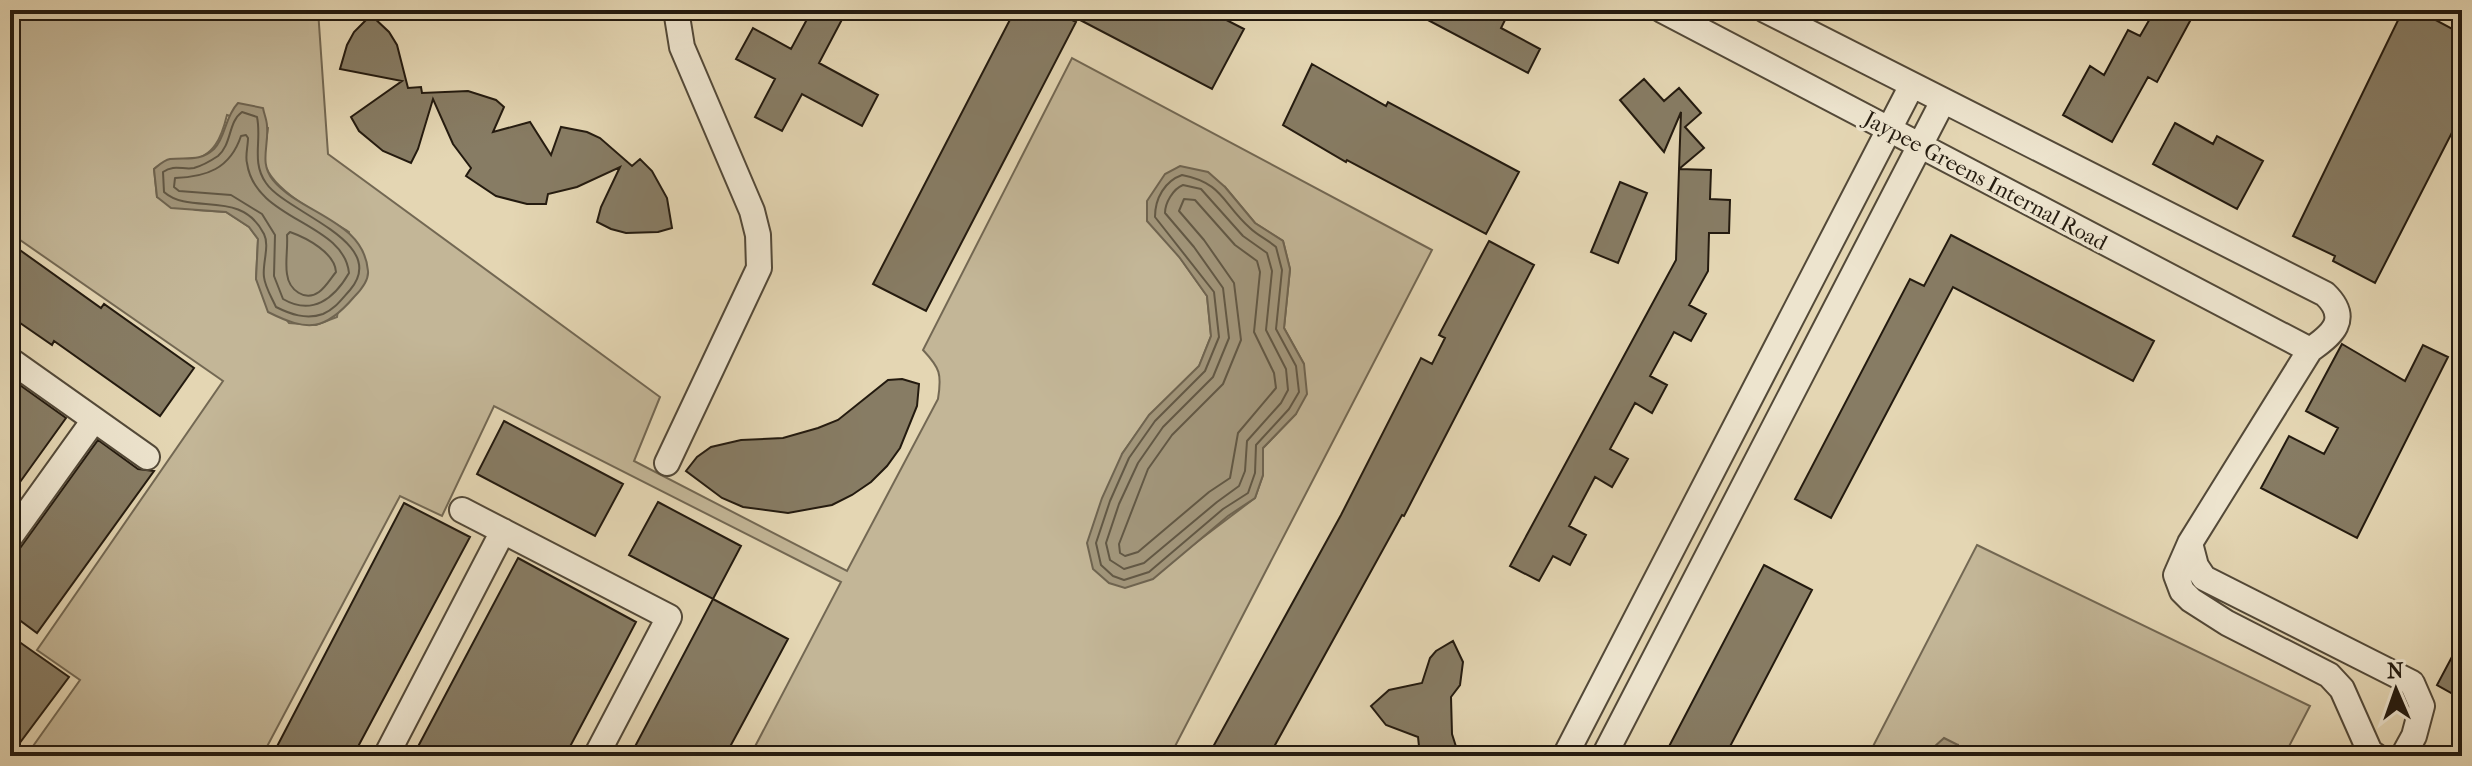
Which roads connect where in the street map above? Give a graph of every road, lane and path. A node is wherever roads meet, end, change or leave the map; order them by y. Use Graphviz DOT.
graph roads {
  1 [pos="676,10"];
  2 [pos="1662,10"];
  3 [pos="1765,10"];
  4 [pos="1912,85"];
  5 [pos="1943,101"];
  6 [pos="1889,129"];
  7 [pos="1920,146"];
  8 [pos="2310,350"];
  9 [pos="10,360"];
  10 [pos="94,420"];
  11 [pos="147,457"];
  12 [pos="667,463"];
  13 [pos="462,510"];
  14 [pos="503,531"];
  15 [pos="10,537"];
  16 [pos="2190,543"];
  17 [pos="386,756"];
  18 [pos="596,756"];
  19 [pos="1565,756"];
  20 [pos="1604,756"];
  21 [pos="2376,756"];
  22 [pos="2403,756"];
  1 -- 12 [label="street"];
  2 -- 6 [label="street, Jaypee Greens Internal Road"];
  3 -- 4 [label="street"];
  4 -- 5 [label="street"];
  4 -- 6 [label="street"];
  5 -- 7 [label="street"];
  5 -- 8 [label="street"];
  6 -- 7 [label="street, Jaypee Greens Internal Road"];
  6 -- 19 [label="street"];
  7 -- 8 [label="street, Jaypee Greens Internal Road"];
  7 -- 20 [label="street"];
  8 -- 16 [label="street"];
  9 -- 10 [label="street"];
  10 -- 11 [label="street"];
  10 -- 15 [label="street"];
  13 -- 14 [label="street"];
  14 -- 17 [label="street"];
  14 -- 18 [label="street"];
  16 -- 21 [label="street"];
  16 -- 22 [label="street"];
}
